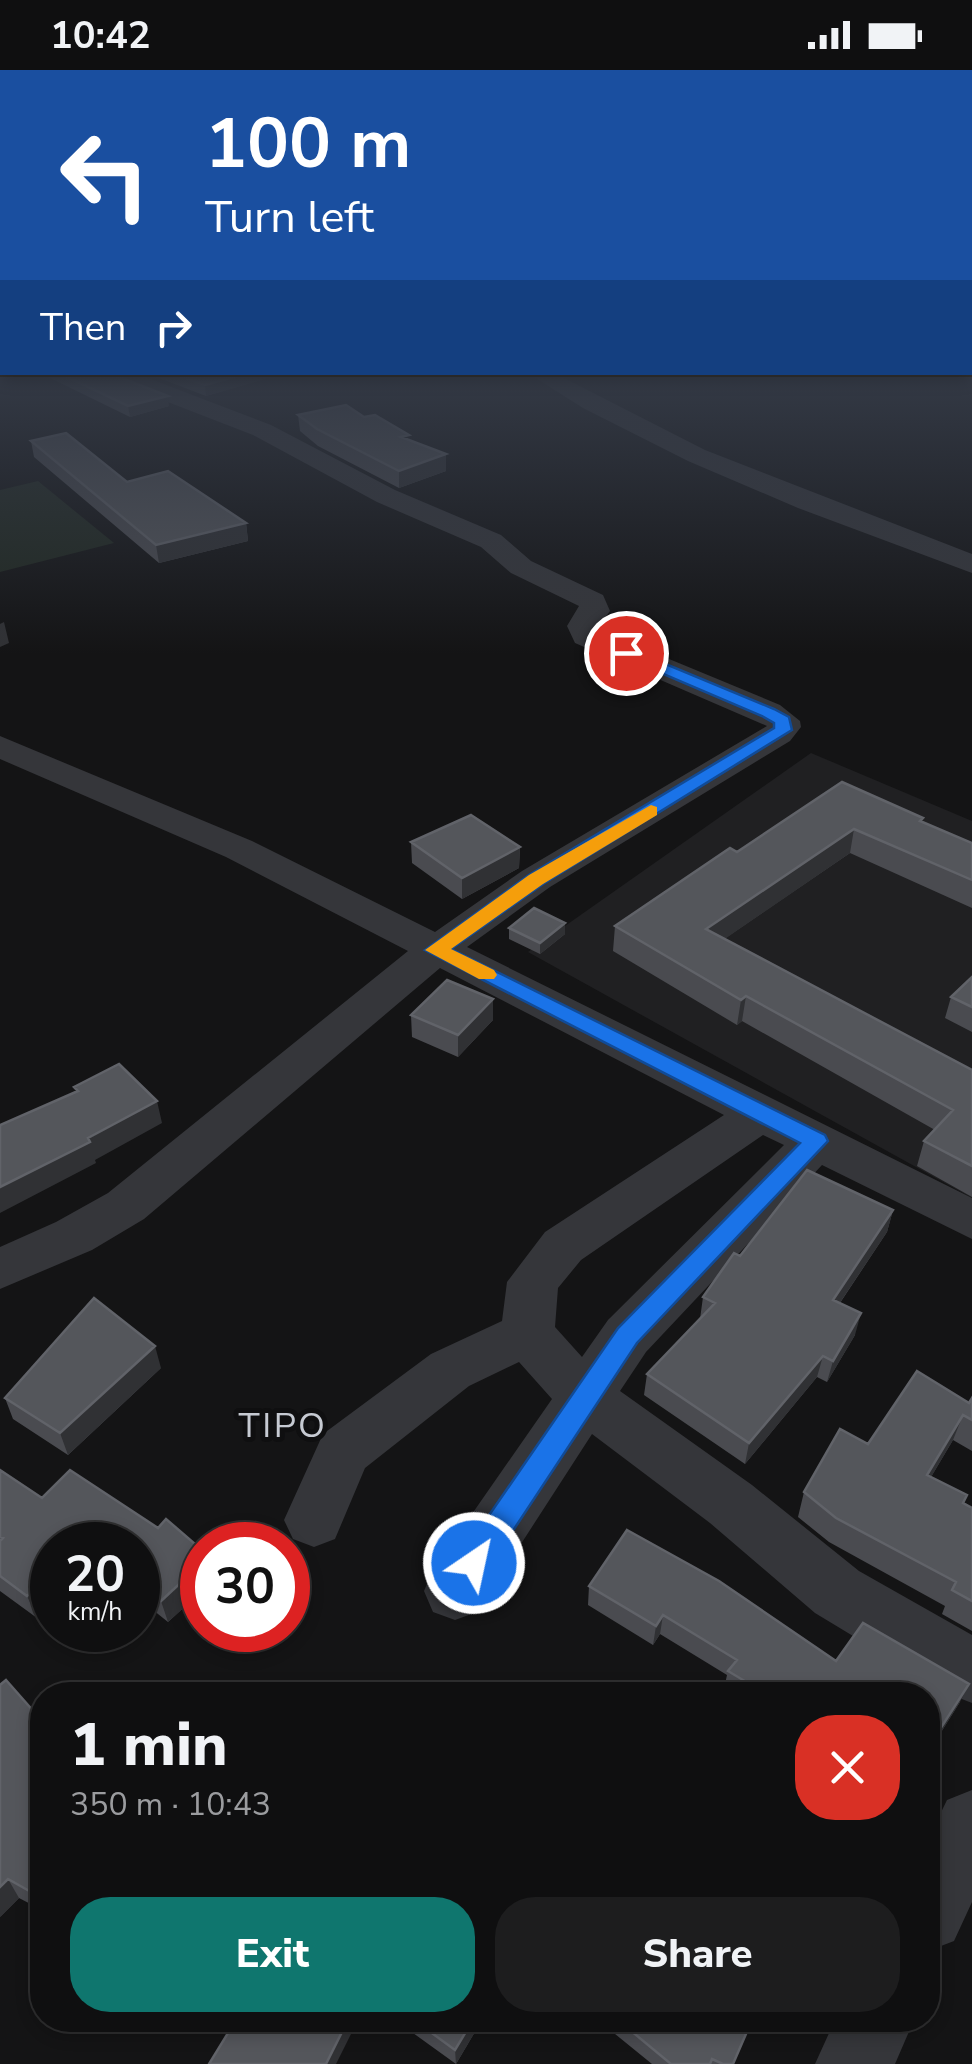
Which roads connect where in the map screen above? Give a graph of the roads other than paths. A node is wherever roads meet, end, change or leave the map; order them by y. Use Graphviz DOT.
graph roads {
  1 [pos="333,468"];
  2 [pos="734,468"];
  3 [pos="972,564"];
  4 [pos="0,746"];
  5 [pos="436,950"];
  6 [pos="762,1113"];
  7 [pos="816,1141"];
  8 [pos="972,1220"];
  9 [pos="0,1270"];
  10 [pos="527,1334"];
  11 [pos="586,1397"];
  12 [pos="314,1520"];
  13 [pos="455,1590"];
  14 [pos="972,1671"];
  15 [pos="972,1826"];
  16 [pos="940,1891"];
  17 [pos="870,2032"];
  18 [pos="854,2064"];
  1 -- 5 [label="street"];
  2 -- 3 [label="street"];
  4 -- 5 [label="street"];
  5 -- 6 [label="street"];
  5 -- 9 [label="street"];
  6 -- 7 [label="street"];
  6 -- 10 [label="street"];
  7 -- 8 [label="street"];
  7 -- 11 [label="street"];
  10 -- 11 [label="street"];
  10 -- 12 [label="street"];
  11 -- 13 [label="street"];
  11 -- 14 [label="street"];
  15 -- 16 [label="street"];
  17 -- 18 [label="street"];
}
